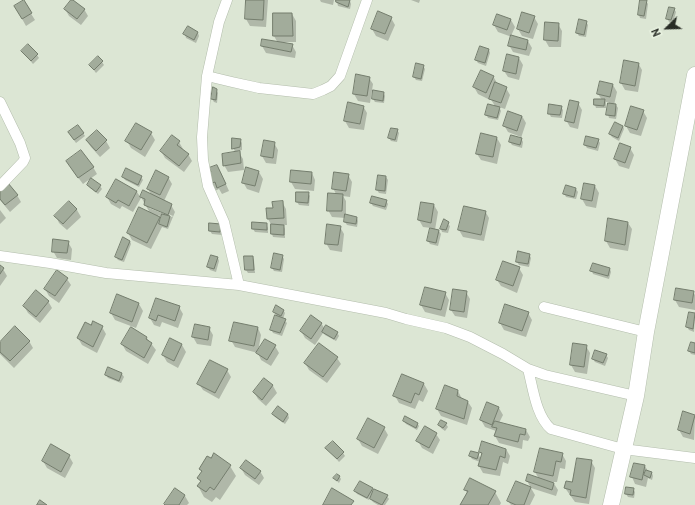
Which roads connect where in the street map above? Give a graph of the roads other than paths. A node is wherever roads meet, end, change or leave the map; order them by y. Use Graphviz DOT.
graph roads {
  1 [pos="227,0"];
  2 [pos="367,0"];
  3 [pos="695,75"];
  4 [pos="207,76"];
  5 [pos="0,102"];
  6 [pos="0,186"];
  7 [pos="0,256"];
  8 [pos="239,286"];
  9 [pos="544,307"];
  10 [pos="646,332"];
  11 [pos="528,369"];
  12 [pos="636,396"];
  13 [pos="623,449"];
  14 [pos="695,458"];
  15 [pos="611,505"];
  1 -- 4 [label="street"];
  2 -- 4 [label="street"];
  3 -- 10 [label="main road"];
  4 -- 8 [label="street"];
  5 -- 6 [label="street"];
  7 -- 8 [label="street"];
  8 -- 11 [label="street"];
  9 -- 10 [label="street"];
  10 -- 12 [label="main road"];
  11 -- 12 [label="street"];
  11 -- 13 [label="street"];
  12 -- 13 [label="main road"];
  13 -- 14 [label="street"];
  13 -- 15 [label="main road"];
}
